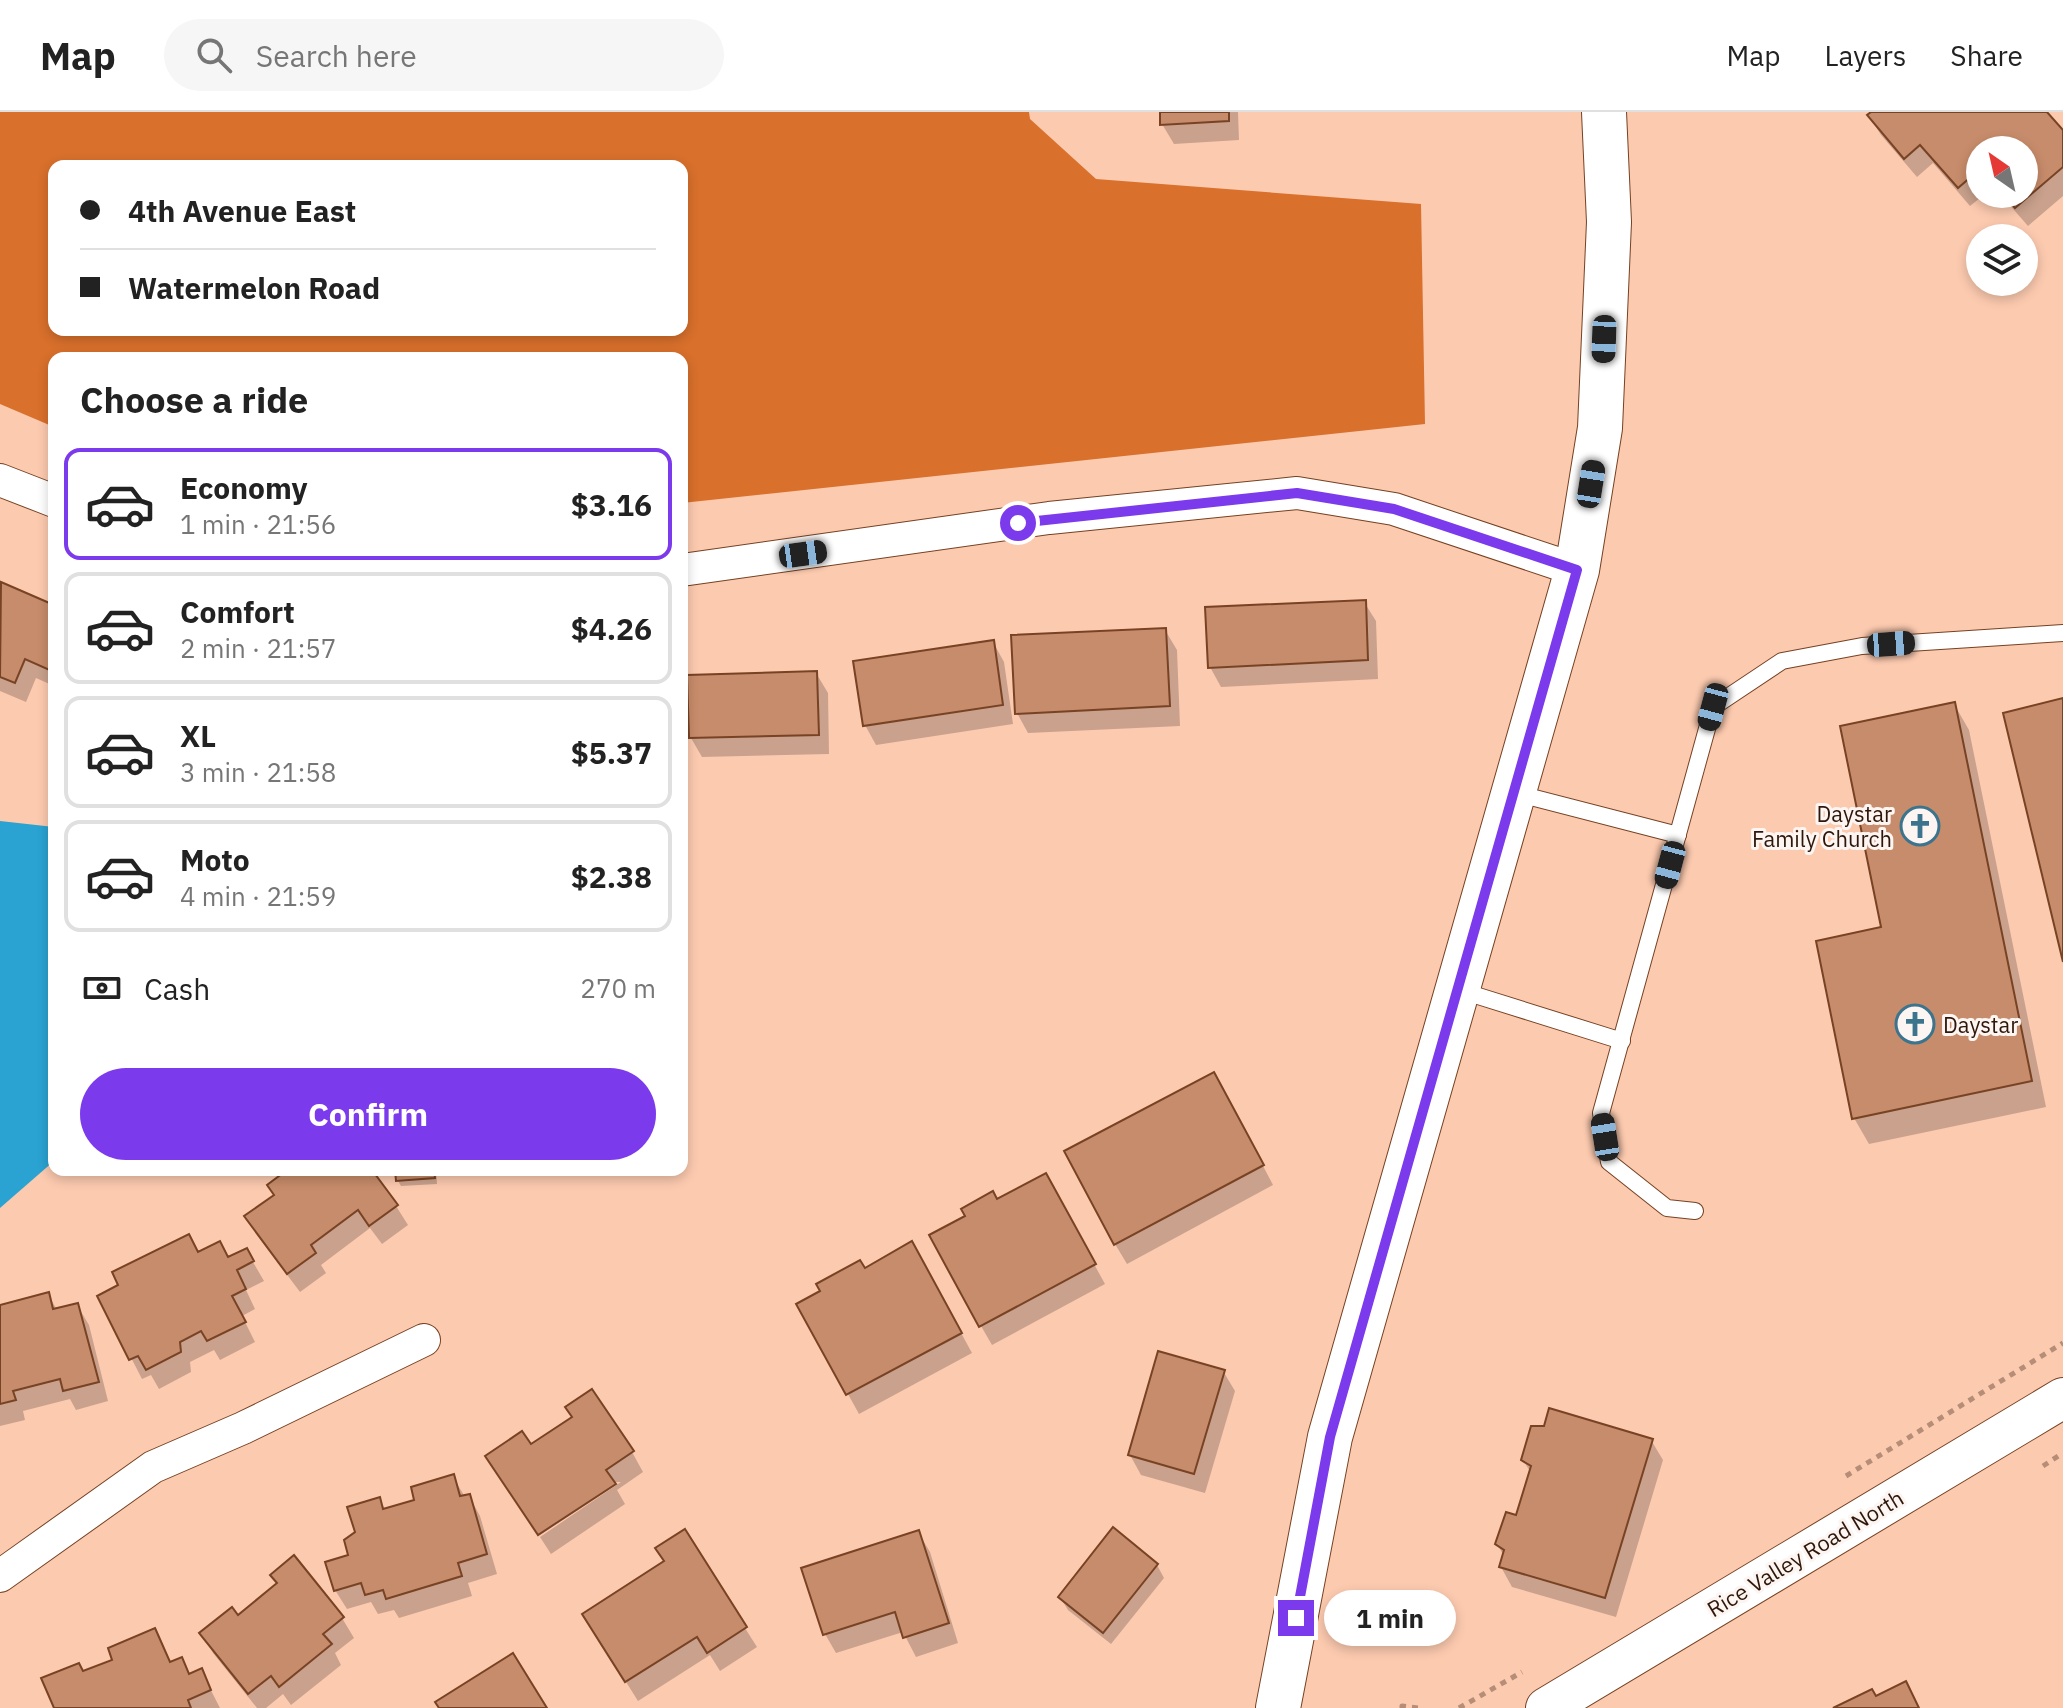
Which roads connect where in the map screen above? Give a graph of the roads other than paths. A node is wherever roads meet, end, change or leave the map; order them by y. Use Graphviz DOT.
graph roads {
  1 [pos="1604,112"];
  2 [pos="0,480"];
  3 [pos="48,499"];
  4 [pos="688,569"];
  5 [pos="1577,570"];
  6 [pos="2063,633"];
  7 [pos="1514,792"];
  8 [pos="1678,835"];
  9 [pos="1458,989"];
  10 [pos="1622,1041"];
  11 [pos="1695,1211"];
  12 [pos="424,1340"];
  13 [pos="2063,1398"];
  14 [pos="0,1576"];
  15 [pos="1567,1703"];
  16 [pos="1278,1708"];
  1 -- 5 [label="main road"];
  2 -- 3 [label="street"];
  4 -- 5 [label="street"];
  5 -- 7 [label="main road"];
  6 -- 8 [label="lane"];
  7 -- 8 [label="lane"];
  7 -- 9 [label="main road"];
  8 -- 10 [label="lane"];
  9 -- 10 [label="lane"];
  9 -- 16 [label="main road"];
  10 -- 11 [label="lane"];
  12 -- 14 [label="street"];
  13 -- 15 [label="street, Rice Valley Road North"];
}
